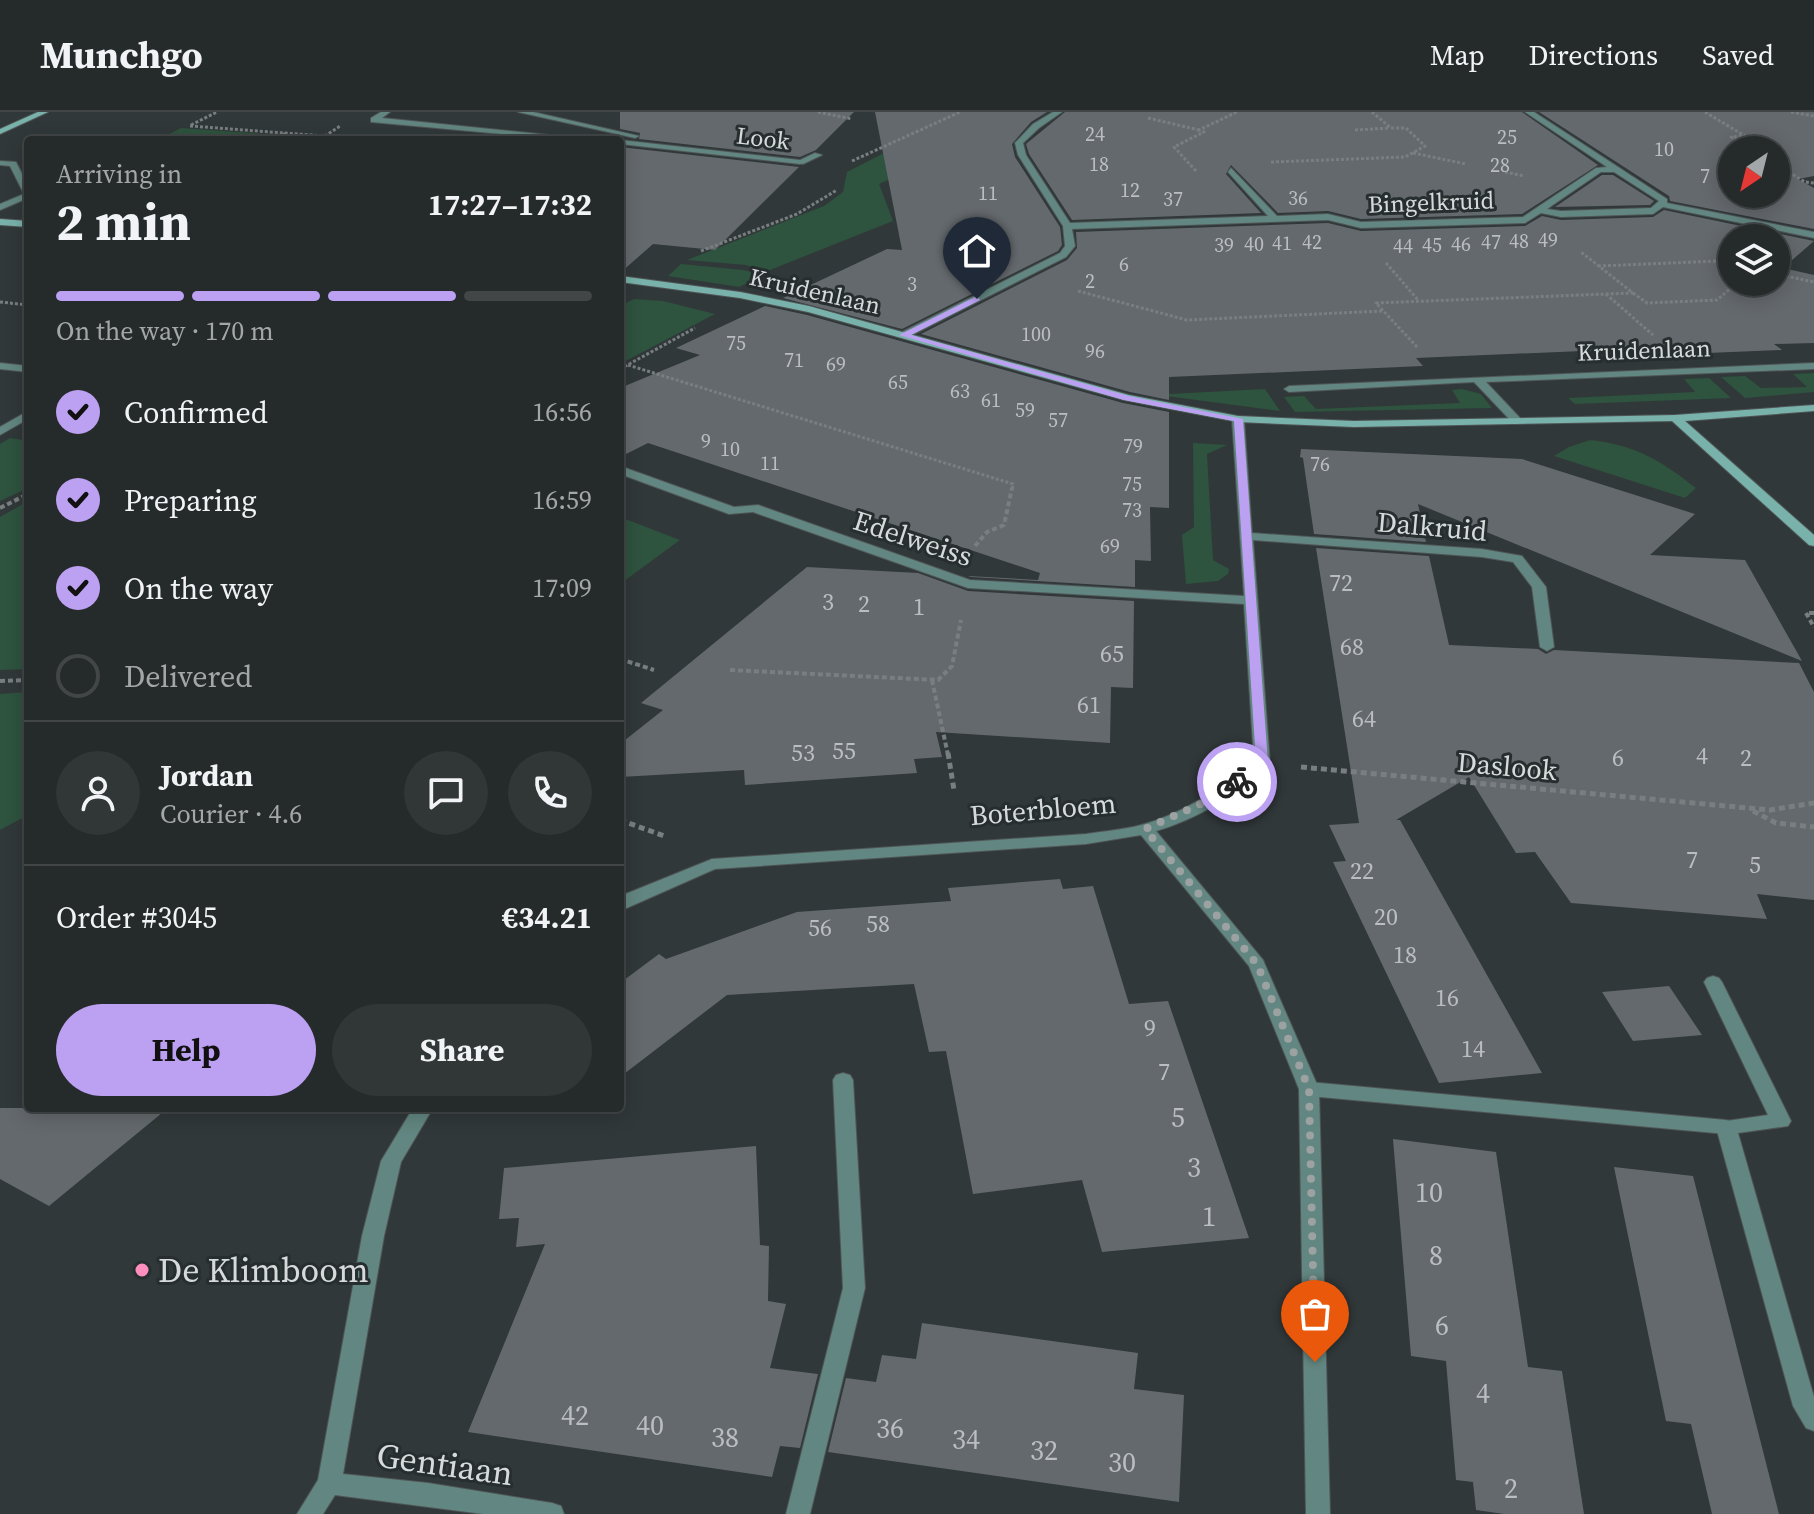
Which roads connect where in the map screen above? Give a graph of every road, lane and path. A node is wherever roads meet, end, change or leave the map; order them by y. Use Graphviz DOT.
graph roads {
  1 [pos="44,112"];
  2 [pos="217,112"];
  3 [pos="522,112"];
  4 [pos="818,112"];
  5 [pos="1058,112"];
  6 [pos="1372,112"];
  7 [pos="1529,112"];
  8 [pos="1705,112"];
  9 [pos="1791,112"];
  10 [pos="382,114"];
  11 [pos="1814,116"];
  12 [pos="1148,118"];
  13 [pos="852,119"];
  14 [pos="1391,128"];
  15 [pos="1199,130"];
  16 [pos="1355,130"];
  17 [pos="0,132"];
  18 [pos="287,133"];
  19 [pos="282,136"];
  20 [pos="550,136"];
  21 [pos="1745,136"];
  22 [pos="624,142"];
  23 [pos="673,147"];
  24 [pos="1412,153"];
  25 [pos="818,155"];
  26 [pos="0,163"];
  27 [pos="1466,164"];
  28 [pos="1616,169"];
  29 [pos="1231,170"];
  30 [pos="1790,173"];
  31 [pos="1814,183"];
  32 [pos="24,186"];
  33 [pos="24,196"];
  34 [pos="1661,204"];
  35 [pos="0,207"];
  36 [pos="1536,212"];
  37 [pos="1274,218"];
  38 [pos="0,222"];
  39 [pos="24,224"];
  40 [pos="1067,226"];
  41 [pos="1814,235"];
  42 [pos="1718,261"];
  43 [pos="1598,266"];
  44 [pos="1790,277"];
  45 [pos="624,280"];
  46 [pos="1814,282"];
  47 [pos="1075,290"];
  48 [pos="1633,293"];
  49 [pos="740,295"];
  50 [pos="1722,296"];
  51 [pos="0,302"];
  52 [pos="24,305"];
  53 [pos="1384,311"];
  54 [pos="904,335"];
  55 [pos="628,365"];
  56 [pos="0,366"];
  57 [pos="1814,366"];
  58 [pos="624,367"];
  59 [pos="24,369"];
  60 [pos="1477,379"];
  61 [pos="1447,380"];
  62 [pos="1289,389"];
  63 [pos="1814,408"];
  64 [pos="24,417"];
  65 [pos="1675,418"];
  66 [pos="1238,419"];
  67 [pos="1517,421"];
  68 [pos="0,432"];
  69 [pos="624,471"];
  70 [pos="24,496"];
  71 [pos="0,508"];
  72 [pos="1246,536"];
  73 [pos="1814,542"];
  74 [pos="946,578"];
  75 [pos="968,584"];
  76 [pos="1251,600"];
  77 [pos="1814,613"];
  78 [pos="1814,627"];
  79 [pos="1547,647"];
  80 [pos="624,660"];
  81 [pos="654,670"];
  82 [pos="730,670"];
  83 [pos="24,680"];
  84 [pos="932,680"];
  85 [pos="0,681"];
  86 [pos="1262,763"];
  87 [pos="954,790"];
  88 [pos="1814,803"];
  89 [pos="1749,808"];
  90 [pos="624,821"];
  91 [pos="1814,827"];
  92 [pos="1145,829"];
  93 [pos="667,837"];
  94 [pos="624,899"];
  95 [pos="1713,982"];
  96 [pos="843,1080"];
  97 [pos="1309,1089"];
  98 [pos="421,1112"];
  99 [pos="1726,1127"];
  100 [pos="1814,1421"];
  101 [pos="329,1483"];
  102 [pos="309,1514"];
  103 [pos="552,1514"];
  104 [pos="798,1514"];
  105 [pos="1318,1514"];
  1 -- 17 [label="street"];
  2 -- 18 [label="path"];
  3 -- 23 [label="street, Look"];
  4 -- 13 [label="path"];
  5 -- 40 [label="street"];
  6 -- 14 [label="path"];
  7 -- 28 [label="street, Bingelkruid"];
  8 -- 21 [label="path"];
  9 -- 11 [label="path"];
  10 -- 18 [label="path"];
  10 -- 20 [label="street"];
  12 -- 15 [label="path"];
  14 -- 16 [label="path"];
  14 -- 24 [label="path"];
  18 -- 19 [label="path"];
  22 -- 23 [label="street, Look"];
  23 -- 25 [label="street, Look"];
  24 -- 27 [label="path"];
  24 -- 29 [label="path"];
  26 -- 32 [label="street"];
  28 -- 34 [label="street, Bingelkruid"];
  28 -- 36 [label="street, Bingelkruid"];
  29 -- 37 [label="street"];
  30 -- 31 [label="path"];
  33 -- 35 [label="street"];
  34 -- 36 [label="street, Bingelkruid"];
  34 -- 41 [label="street, Bingelkruid"];
  36 -- 37 [label="street, Bingelkruid"];
  36 -- 43 [label="path"];
  37 -- 40 [label="street, Bingelkruid"];
  38 -- 39 [label="street"];
  40 -- 54 [label="street"];
  42 -- 43 [label="path"];
  43 -- 48 [label="path"];
  44 -- 46 [label="path"];
  45 -- 49 [label="street, Kruidenlaan"];
  47 -- 53 [label="path"];
  48 -- 50 [label="path"];
  48 -- 53 [label="path"];
  49 -- 54 [label="street, Kruidenlaan"];
  49 -- 55 [label="path"];
  51 -- 52 [label="path"];
  53 -- 61 [label="path"];
  54 -- 66 [label="street, Kruidenlaan"];
  55 -- 58 [label="path"];
  55 -- 74 [label="path"];
  56 -- 59 [label="street"];
  57 -- 60 [label="street, Kruidenlaan"];
  60 -- 61 [label="street, Kruidenlaan"];
  60 -- 67 [label="street"];
  61 -- 62 [label="street, Kruidenlaan"];
  63 -- 65 [label="street, Kruidenlaan"];
  64 -- 68 [label="street"];
  65 -- 67 [label="street, Kruidenlaan"];
  65 -- 73 [label="street"];
  66 -- 67 [label="street, Kruidenlaan"];
  66 -- 72 [label="street"];
  69 -- 74 [label="street, Edelweiss"];
  70 -- 71 [label="path"];
  72 -- 76 [label="street"];
  72 -- 79 [label="street, Dalkruid"];
  74 -- 75 [label="street, Edelweiss"];
  75 -- 76 [label="street, Edelweiss"];
  75 -- 84 [label="path"];
  76 -- 86 [label="street"];
  77 -- 78 [label="path"];
  80 -- 81 [label="path"];
  82 -- 84 [label="path"];
  83 -- 85 [label="path"];
  84 -- 87 [label="path"];
  86 -- 89 [label="path, Daslook"];
  86 -- 92 [label="street, Boterbloem"];
  88 -- 89 [label="path, Daslook"];
  89 -- 91 [label="path, Daslook"];
  90 -- 93 [label="path"];
  92 -- 94 [label="street, Boterbloem"];
  92 -- 97 [label="street"];
  95 -- 99 [label="street"];
  96 -- 104 [label="street"];
  97 -- 99 [label="street"];
  97 -- 105 [label="street"];
  98 -- 101 [label="street"];
  99 -- 100 [label="street"];
  101 -- 102 [label="street"];
  101 -- 103 [label="street, Gentiaan"];
}
